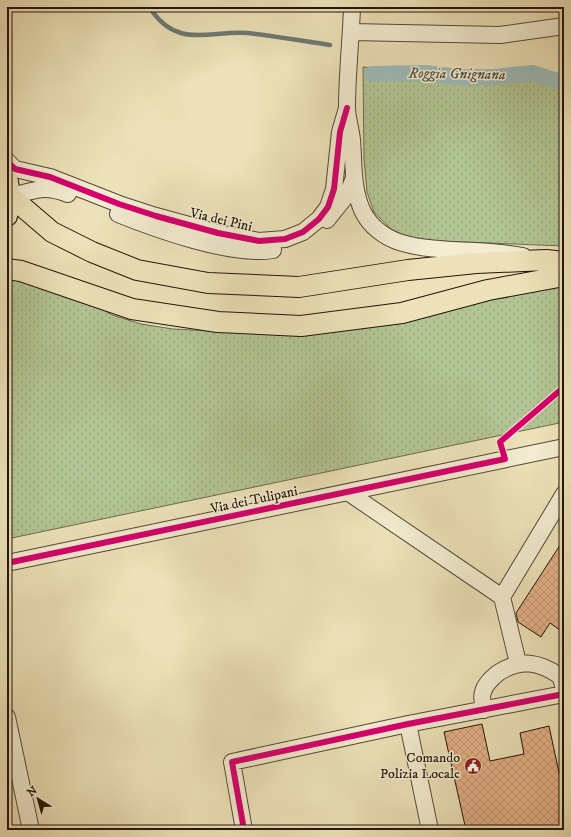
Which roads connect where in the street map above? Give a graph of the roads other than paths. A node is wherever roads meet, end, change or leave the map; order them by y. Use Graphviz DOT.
graph roads {
  1 [pos="352,7"];
  2 [pos="564,26"];
  3 [pos="351,32"];
  4 [pos="347,108"];
  5 [pos="7,162"];
  6 [pos="7,175"];
  7 [pos="354,178"];
  8 [pos="10,196"];
  9 [pos="7,216"];
  10 [pos="555,261"];
  11 [pos="7,269"];
  12 [pos="564,276"];
  13 [pos="564,447"];
  14 [pos="349,493"];
  15 [pos="564,494"];
  16 [pos="7,563"];
  17 [pos="502,597"];
  18 [pos="518,663"];
  19 [pos="564,688"];
  20 [pos="564,694"];
  21 [pos="484,710"];
  22 [pos="7,717"];
  23 [pos="408,724"];
  24 [pos="31,830"];
  25 [pos="244,830"];
  26 [pos="430,830"];
  1 -- 3 [label="street, Via dei Pini"];
  2 -- 3 [label="street"];
  3 -- 4 [label="street, Via dei Pini"];
  4 -- 5 [label="street, Via dei Pini"];
  4 -- 7 [label="street, Via dei Pini"];
  6 -- 8 [label="main road"];
  7 -- 8 [label="street, Via dei Pini"];
  7 -- 10 [label="street, Via dei Pini"];
  8 -- 9 [label="main road"];
  8 -- 10 [label="main road"];
  11 -- 12 [label="main road"];
  13 -- 14 [label="street, Via dei Tulipani"];
  14 -- 16 [label="street, Via dei Tulipani"];
  14 -- 17 [label="street"];
  15 -- 17 [label="street"];
  17 -- 18 [label="street"];
  18 -- 19 [label="street"];
  18 -- 21 [label="street"];
  20 -- 21 [label="street"];
  21 -- 23 [label="street"];
  22 -- 24 [label="street"];
  23 -- 25 [label="street"];
  23 -- 26 [label="street"];
}
